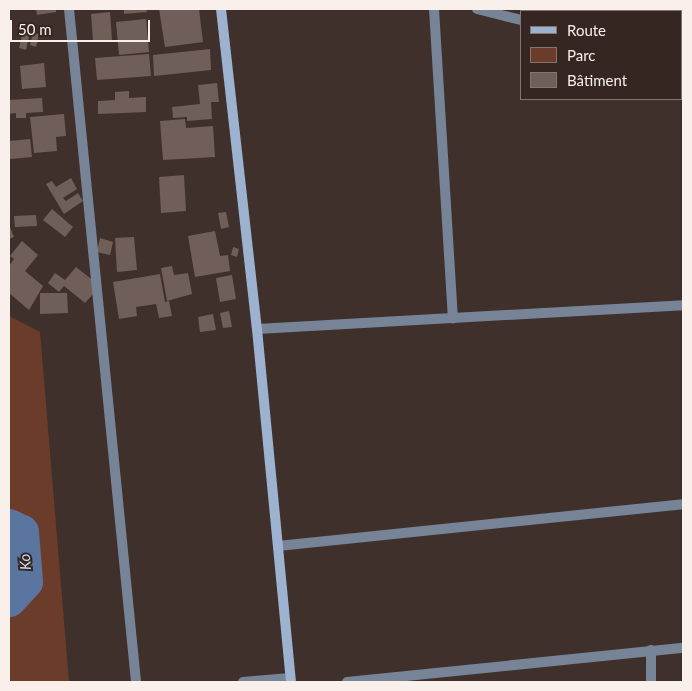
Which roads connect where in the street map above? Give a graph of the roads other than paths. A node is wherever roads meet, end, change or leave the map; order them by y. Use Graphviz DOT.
graph roads {
  1 [pos="69,9"];
  2 [pos="221,9"];
  3 [pos="434,9"];
  4 [pos="477,9"];
  5 [pos="520,20"];
  6 [pos="683,305"];
  7 [pos="453,318"];
  8 [pos="257,329"];
  9 [pos="683,504"];
  10 [pos="278,546"];
  11 [pos="683,648"];
  12 [pos="651,650"];
  13 [pos="290,680"];
  14 [pos="136,682"];
  15 [pos="243,682"];
  16 [pos="347,682"];
  17 [pos="650,682"];
  1 -- 14 [label="street"];
  2 -- 8 [label="main road"];
  3 -- 7 [label="street"];
  4 -- 5 [label="street"];
  6 -- 7 [label="street"];
  7 -- 8 [label="street"];
  8 -- 10 [label="main road"];
  9 -- 10 [label="street"];
  10 -- 13 [label="main road"];
  11 -- 12 [label="street"];
  12 -- 16 [label="street"];
  12 -- 17 [label="street"];
  13 -- 15 [label="street"];
}
